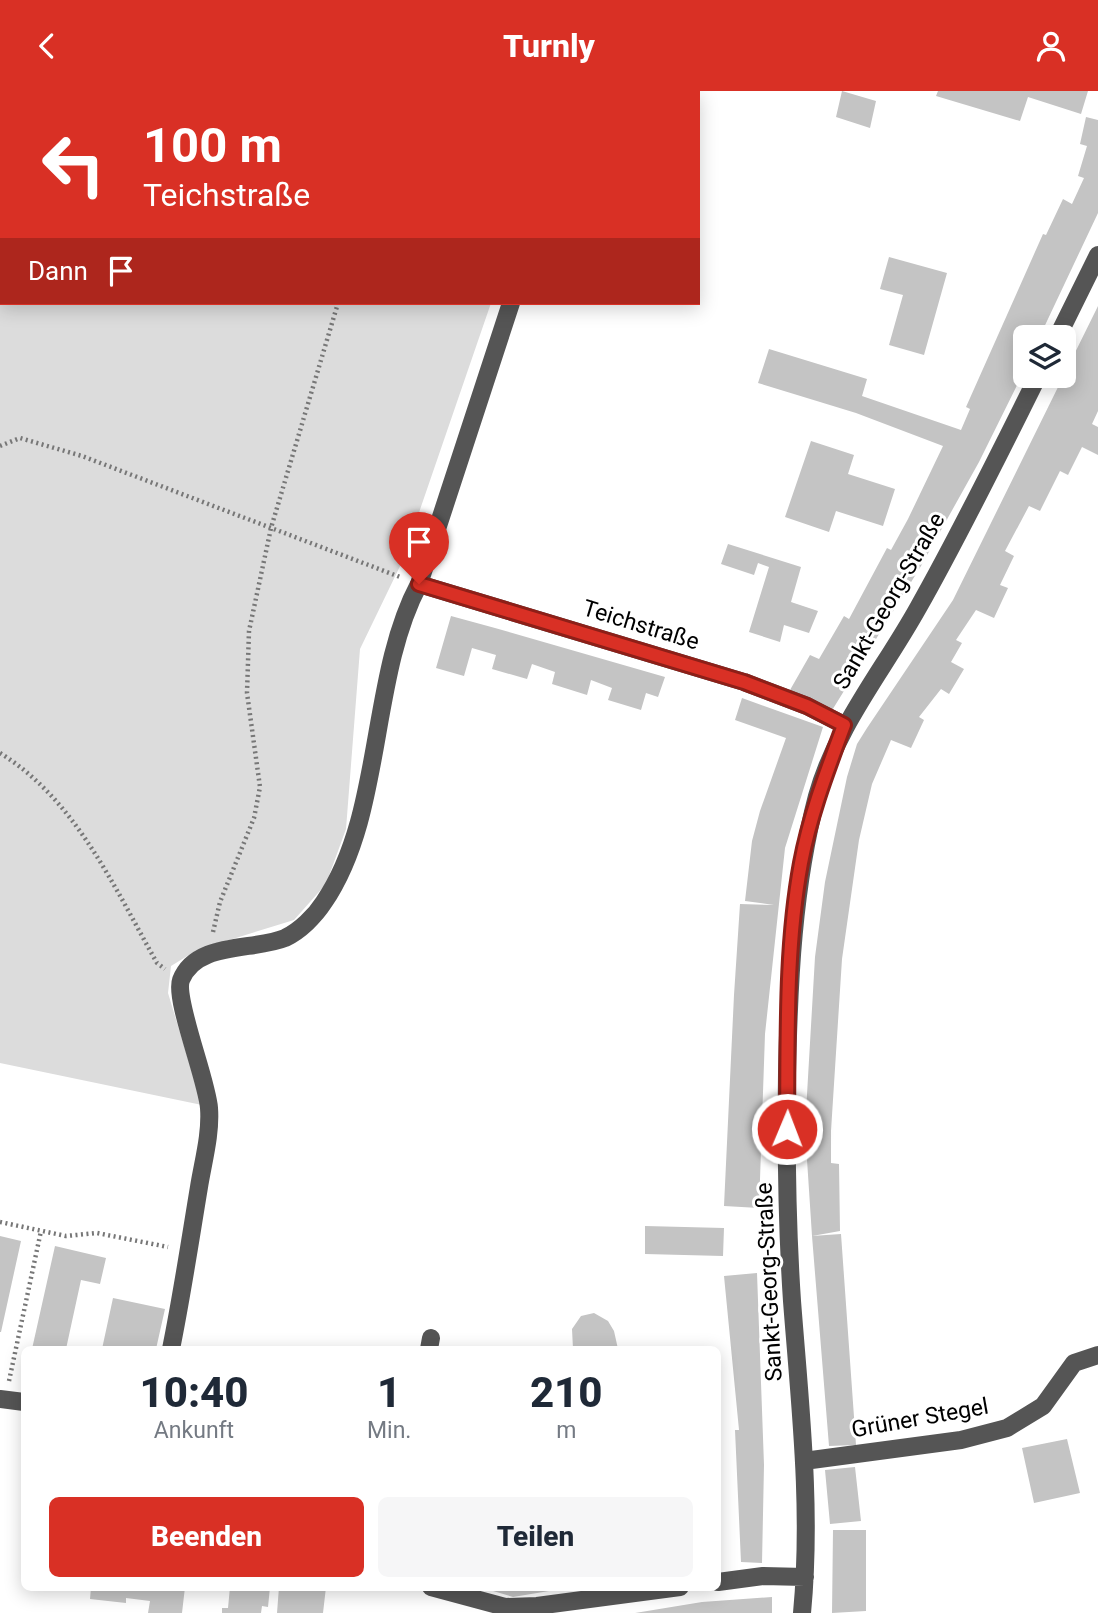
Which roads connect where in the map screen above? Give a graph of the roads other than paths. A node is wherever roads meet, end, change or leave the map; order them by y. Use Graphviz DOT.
graph roads {
  1 [pos="1098,255"];
  2 [pos="509,305"];
  3 [pos="1063,325"];
  4 [pos="1032,388"];
  5 [pos="419,584"];
  6 [pos="844,725"];
  7 [pos="172,1346"];
  8 [pos="1098,1355"];
  9 [pos="2,1399"];
  10 [pos="21,1402"];
  11 [pos="804,1461"];
  12 [pos="805,1577"];
  13 [pos="721,1582"];
  14 [pos="446,1591"];
  15 [pos="650,1591"];
  16 [pos="802,1613"];
  1 -- 3 [label="street"];
  2 -- 5 [label="street"];
  4 -- 6 [label="street, Sankt-Georg-Straße"];
  5 -- 6 [label="street, Teichstraße"];
  5 -- 7 [label="street"];
  6 -- 11 [label="street, Sankt-Georg-Straße"];
  8 -- 11 [label="street, Grüner Stegel"];
  9 -- 10 [label="street"];
  11 -- 12 [label="street, Sankt-Georg-Straße"];
  12 -- 13 [label="street"];
  12 -- 16 [label="street, Sankt-Georg-Straße"];
  14 -- 15 [label="street"];
}
